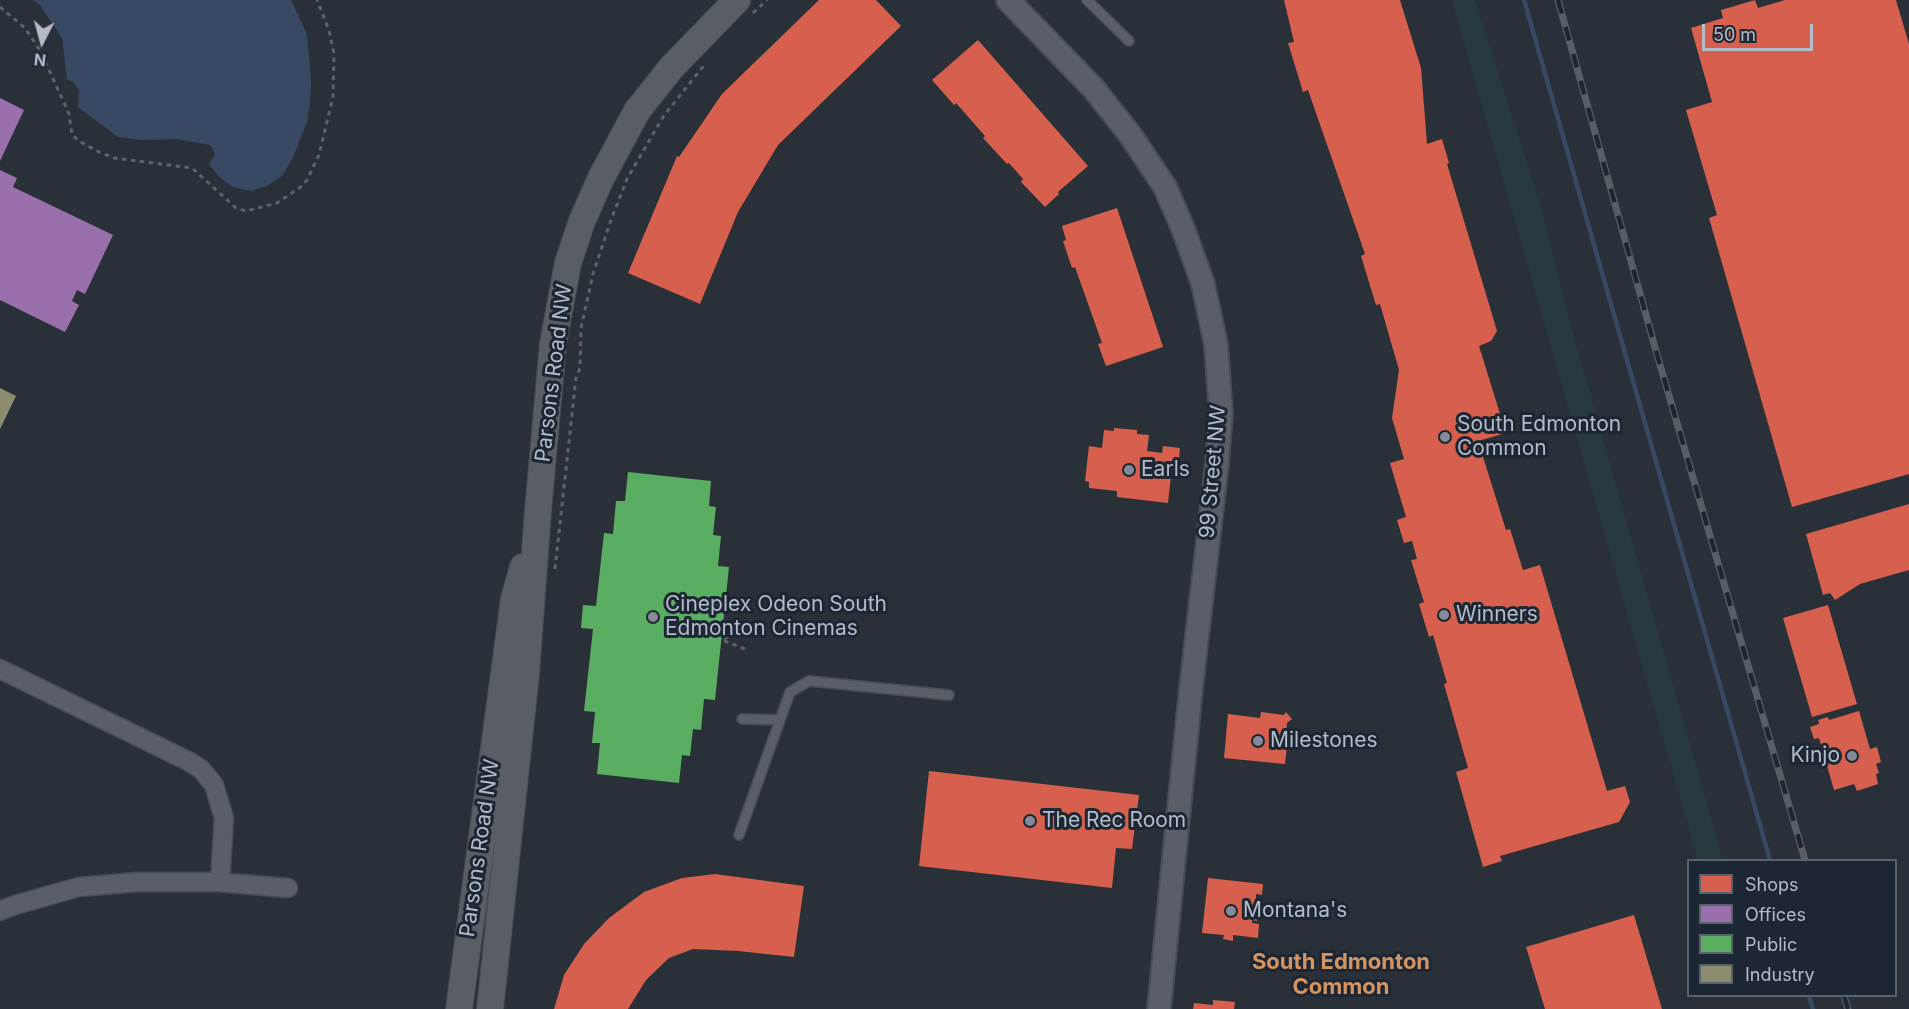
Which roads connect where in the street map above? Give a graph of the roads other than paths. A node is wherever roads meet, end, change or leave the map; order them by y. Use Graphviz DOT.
graph roads {
  1 [pos="1008,0"];
  2 [pos="1087,0"];
  3 [pos="743,8"];
  4 [pos="1129,41"];
  5 [pos="538,511"];
  6 [pos="0,669"];
  7 [pos="949,695"];
  8 [pos="742,719"];
  9 [pos="780,720"];
  10 [pos="738,835"];
  11 [pos="220,882"];
  12 [pos="288,888"];
  13 [pos="0,911"];
  14 [pos="459,1009"];
  15 [pos="490,1009"];
  16 [pos="1159,1009"];
  1 -- 16 [label="street, 99 Street NW"];
  2 -- 4 [label="lane"];
  3 -- 5 [label="main road, Parsons Road NW"];
  5 -- 14 [label="main road, Parsons Road NW"];
  5 -- 15 [label="main road, Parsons Road NW"];
  6 -- 11 [label="street"];
  7 -- 9 [label="lane"];
  8 -- 9 [label="lane"];
  9 -- 10 [label="lane"];
  11 -- 12 [label="street"];
  11 -- 13 [label="street"];
}
